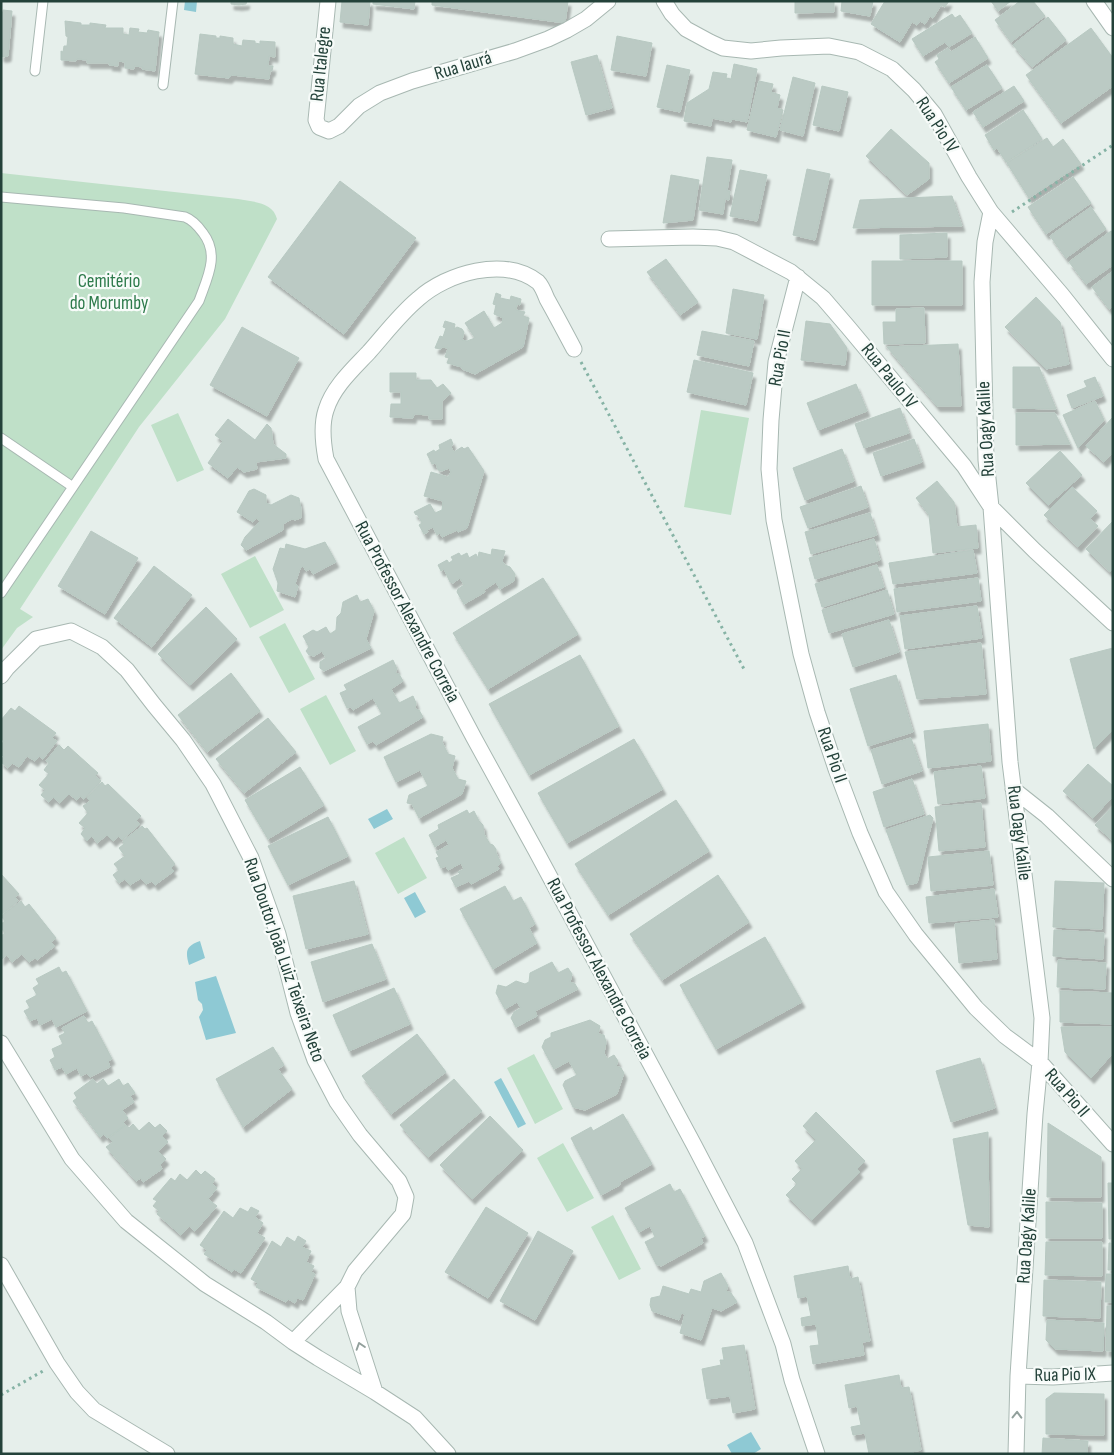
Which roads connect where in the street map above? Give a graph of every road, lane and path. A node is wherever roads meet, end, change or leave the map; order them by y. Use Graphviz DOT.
graph roads {
  1 [pos="43,1"];
  2 [pos="173,1"];
  3 [pos="328,1"];
  4 [pos="608,1"];
  5 [pos="664,1"];
  6 [pos="1094,1"];
  7 [pos="1113,28"];
  8 [pos="35,71"];
  9 [pos="163,85"];
  10 [pos="320,126"];
  11 [pos="1113,145"];
  12 [pos="1,197"];
  13 [pos="995,217"];
  14 [pos="609,239"];
  15 [pos="798,277"];
  16 [pos="574,349"];
  17 [pos="1113,359"];
  18 [pos="1,438"];
  19 [pos="73,487"];
  20 [pos="991,507"];
  21 [pos="1,593"];
  22 [pos="1113,623"];
  23 [pos="745,670"];
  24 [pos="1,676"];
  25 [pos="1013,789"];
  26 [pos="1113,880"];
  27 [pos="1,1043"];
  28 [pos="1040,1062"];
  29 [pos="1113,1144"];
  30 [pos="1,1265"];
  31 [pos="347,1287"];
  32 [pos="293,1342"];
  33 [pos="57,1363"];
  34 [pos="1113,1374"];
  35 [pos="1018,1376"];
  36 [pos="375,1392"];
  37 [pos="1,1395"];
  38 [pos="166,1454"];
  39 [pos="448,1454"];
  40 [pos="818,1454"];
  41 [pos="1016,1454"];
  1 -- 8 [label="lane"];
  2 -- 9 [label="lane"];
  3 -- 10 [label="street, Rua Italegre"];
  4 -- 10 [label="street, Rua Iaurá"];
  5 -- 13 [label="street, Rua Pio IV"];
  6 -- 7 [label="street"];
  11 -- 13 [label="path"];
  12 -- 19 [label="lane"];
  13 -- 17 [label="street, Rua Pio IV"];
  13 -- 20 [label="street, Rua Oagy Kalile"];
  14 -- 15 [label="street, Rua Paulo IV"];
  15 -- 20 [label="street, Rua Paulo IV"];
  15 -- 28 [label="street, Rua Pio II"];
  16 -- 23 [label="path"];
  16 -- 40 [label="street, Rua Professor Alexandre Correia"];
  18 -- 19 [label="lane"];
  19 -- 21 [label="lane"];
  20 -- 22 [label="street, Rua Paulo IV"];
  20 -- 25 [label="street, Rua Oagy Kalile"];
  24 -- 31 [label="street, Rua Doutor João Luiz Teixeira Neto"];
  25 -- 26 [label="street"];
  25 -- 28 [label="street, Rua Oagy Kalile"];
  27 -- 32 [label="street"];
  28 -- 29 [label="street, Rua Pio II"];
  28 -- 35 [label="street, Rua Oagy Kalile"];
  30 -- 33 [label="street"];
  31 -- 32 [label="street, Rua Doutor João Luiz Teixeira Neto"];
  36 -- 31 [label="street, one-way"];
  32 -- 36 [label="street"];
  33 -- 37 [label="path"];
  33 -- 38 [label="street"];
  34 -- 35 [label="street, Rua Pio IX"];
  41 -- 35 [label="street, Rua Oagy Kalile, one-way"];
  36 -- 39 [label="street"];
}
